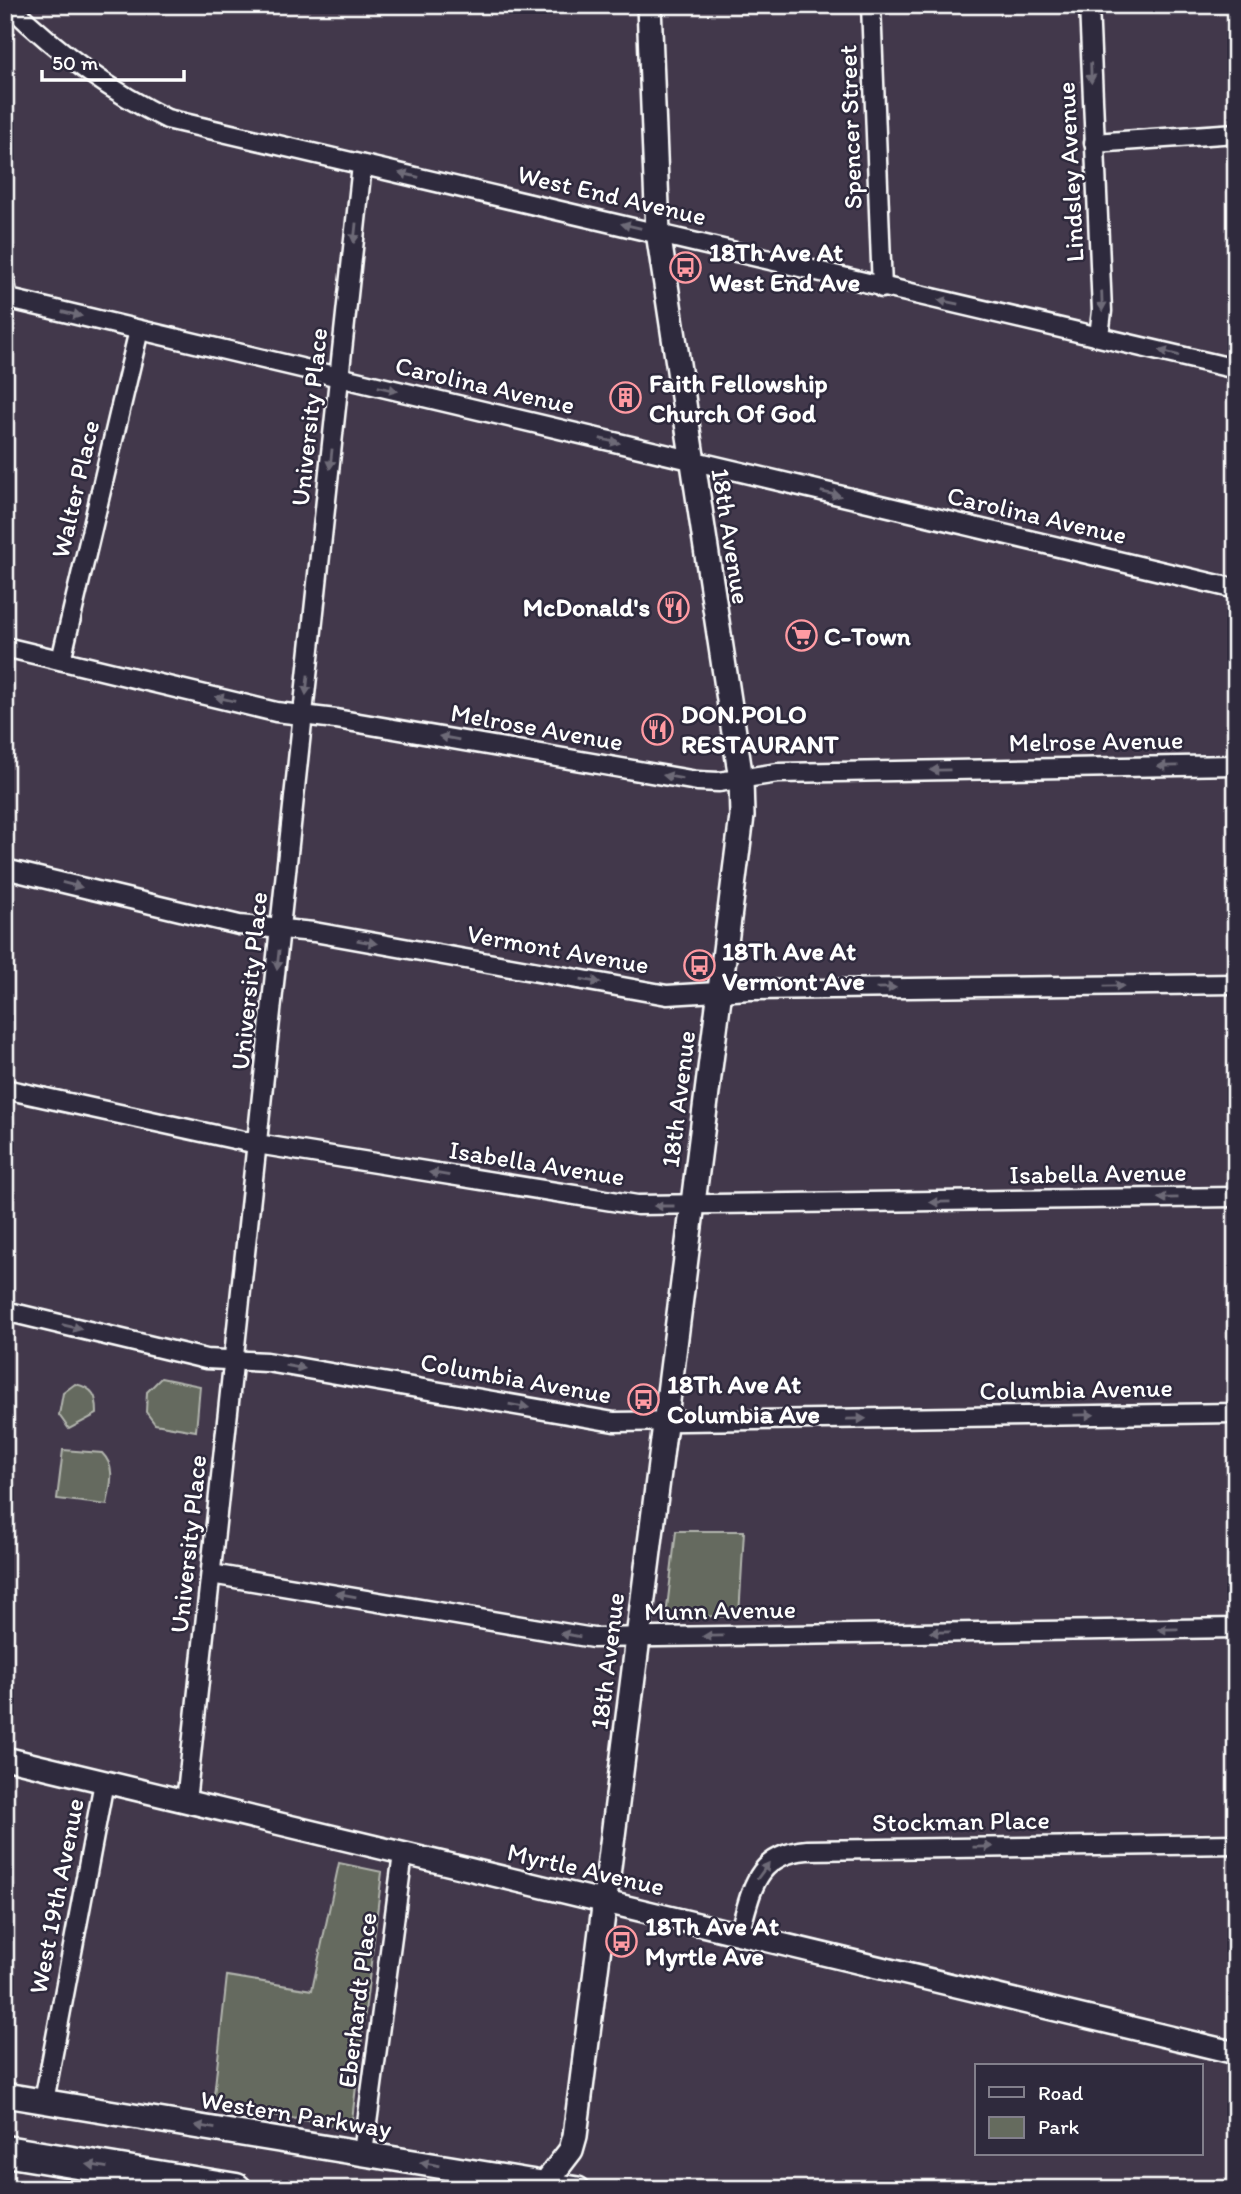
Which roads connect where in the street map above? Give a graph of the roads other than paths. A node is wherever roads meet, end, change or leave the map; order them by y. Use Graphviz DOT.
graph roads {
  1 [pos="9,5"];
  2 [pos="649,5"];
  3 [pos="871,5"];
  4 [pos="1088,5"];
  5 [pos="1236,132"];
  6 [pos="1094,143"];
  7 [pos="362,165"];
  8 [pos="658,232"];
  9 [pos="883,288"];
  10 [pos="6,293"];
  11 [pos="139,330"];
  12 [pos="1100,336"];
  13 [pos="1236,369"];
  14 [pos="340,377"];
  15 [pos="691,460"];
  16 [pos="1236,590"];
  17 [pos="5,647"];
  18 [pos="61,660"];
  19 [pos="304,716"];
  20 [pos="1236,765"];
  21 [pos="741,779"];
  22 [pos="5,869"];
  23 [pos="281,930"];
  24 [pos="1236,984"];
  25 [pos="720,993"];
  26 [pos="5,1089"];
  27 [pos="257,1144"];
  28 [pos="1236,1197"];
  29 [pos="693,1206"];
  30 [pos="5,1311"];
  31 [pos="234,1362"];
  32 [pos="1236,1413"];
  33 [pos="666,1422"];
  34 [pos="211,1574"];
  35 [pos="1236,1628"];
  36 [pos="638,1637"];
  37 [pos="5,1759"];
  38 [pos="104,1782"];
  39 [pos="186,1802"];
  40 [pos="1236,1844"];
  41 [pos="403,1854"];
  42 [pos="605,1902"];
  43 [pos="739,1934"];
  44 [pos="1236,2053"];
  45 [pos="5,2095"];
  46 [pos="44,2101"];
  47 [pos="5,2151"];
  48 [pos="363,2153"];
  49 [pos="543,2186"];
  50 [pos="236,2189"];
  51 [pos="578,2189"];
  1 -- 7 [label="street, West End Avenue"];
  2 -- 8 [label="main road, 18th Avenue"];
  3 -- 9 [label="street, Spencer Street"];
  4 -- 6 [label="street, Lindsley Avenue, one-way"];
  5 -- 6 [label="street"];
  6 -- 12 [label="street, Lindsley Avenue, one-way"];
  8 -- 7 [label="street, West End Avenue, one-way"];
  7 -- 14 [label="street, University Place, one-way"];
  8 -- 9 [label="street, West End Avenue"];
  8 -- 15 [label="main road, 18th Avenue"];
  12 -- 9 [label="street, West End Avenue, one-way"];
  10 -- 11 [label="street, Carolina Avenue, one-way"];
  11 -- 14 [label="street, Carolina Avenue"];
  11 -- 18 [label="street, Walter Place"];
  13 -- 12 [label="street, West End Avenue, one-way"];
  14 -- 15 [label="street, Carolina Avenue, one-way"];
  14 -- 19 [label="street, University Place, one-way"];
  15 -- 16 [label="street, Carolina Avenue, one-way"];
  15 -- 21 [label="main road, 18th Avenue"];
  17 -- 18 [label="street, Melrose Avenue"];
  19 -- 18 [label="street, Melrose Avenue, one-way"];
  21 -- 19 [label="street, Melrose Avenue, one-way"];
  19 -- 23 [label="street, University Place"];
  20 -- 21 [label="street, Melrose Avenue, one-way"];
  21 -- 25 [label="main road, 18th Avenue"];
  22 -- 23 [label="street, Vermont Avenue, one-way"];
  23 -- 25 [label="street, Vermont Avenue, one-way"];
  23 -- 27 [label="street, University Place, one-way"];
  25 -- 24 [label="street, Vermont Avenue, one-way"];
  25 -- 29 [label="main road, 18th Avenue"];
  26 -- 27 [label="street, Isabella Avenue"];
  29 -- 27 [label="street, Isabella Avenue, one-way"];
  27 -- 31 [label="street, University Place"];
  28 -- 29 [label="street, Isabella Avenue, one-way"];
  29 -- 33 [label="main road, 18th Avenue"];
  30 -- 31 [label="street, Columbia Avenue, one-way"];
  31 -- 33 [label="street, Columbia Avenue, one-way"];
  31 -- 34 [label="street, University Place"];
  33 -- 32 [label="street, Columbia Avenue, one-way"];
  33 -- 36 [label="main road, 18th Avenue"];
  36 -- 34 [label="street, Munn Avenue, one-way"];
  34 -- 39 [label="street, University Place"];
  35 -- 36 [label="street, Munn Avenue, one-way"];
  36 -- 42 [label="main road, 18th Avenue"];
  37 -- 38 [label="street, Myrtle Avenue"];
  38 -- 39 [label="street, Myrtle Avenue"];
  38 -- 46 [label="street, West 19th Avenue"];
  39 -- 41 [label="street, Myrtle Avenue"];
  43 -- 40 [label="street, Stockman Place, one-way"];
  41 -- 42 [label="street, Myrtle Avenue"];
  41 -- 48 [label="street, Eberhardt Place"];
  42 -- 43 [label="street, Myrtle Avenue"];
  42 -- 49 [label="main road, 18th Avenue"];
  43 -- 44 [label="street, Myrtle Avenue"];
  45 -- 46 [label="main road, Western Parkway"];
  48 -- 46 [label="main road, Western Parkway, one-way"];
  50 -- 47 [label="highway, one-way"];
  49 -- 48 [label="main road, Western Parkway, one-way"];
  49 -- 51 [label="main road, Western Parkway"];
}
